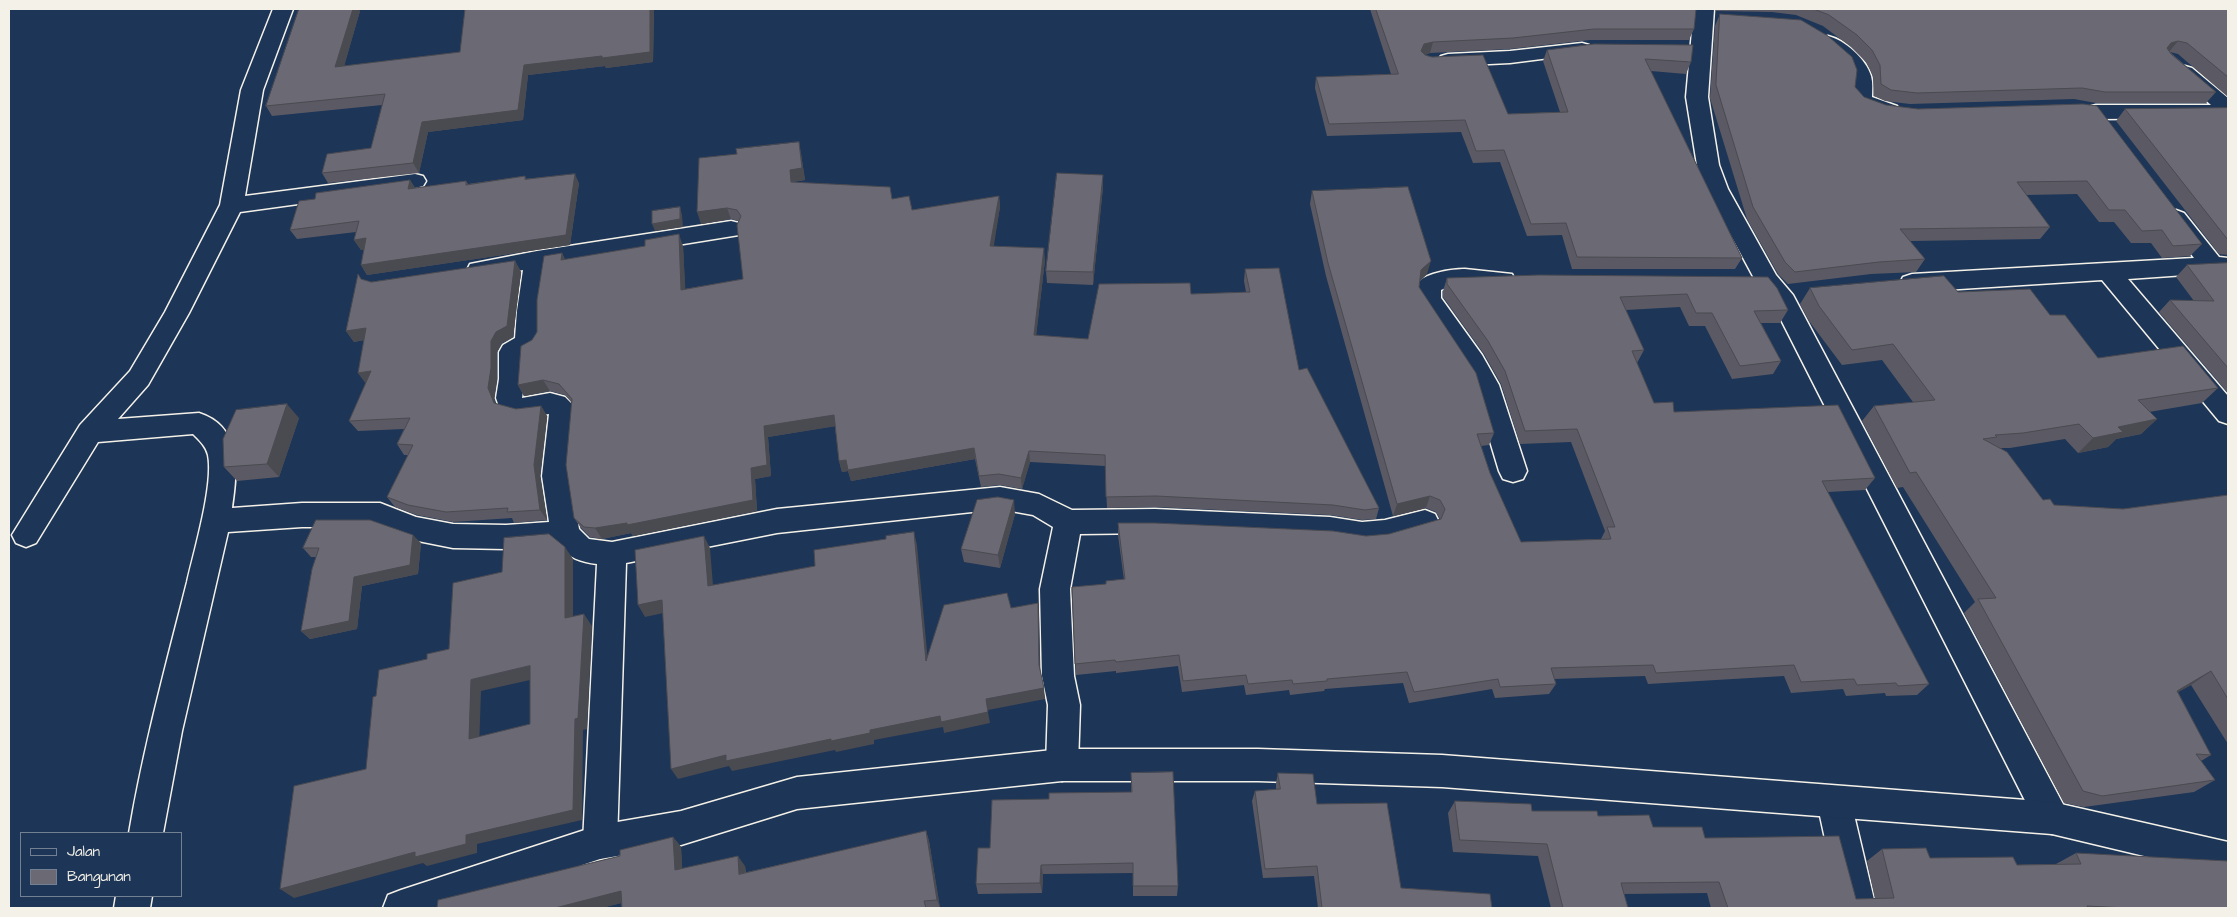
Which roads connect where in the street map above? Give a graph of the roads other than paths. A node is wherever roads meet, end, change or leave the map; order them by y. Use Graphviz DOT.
graph roads {
  1 [pos="283,9"];
  2 [pos="1711,15"];
  3 [pos="1809,30"];
  4 [pos="1600,48"];
  5 [pos="2170,60"];
  6 [pos="1430,61"];
  7 [pos="2074,108"];
  8 [pos="2096,112"];
  9 [pos="1910,113"];
  10 [pos="2113,135"];
  11 [pos="415,181"];
  12 [pos="2165,204"];
  13 [pos="232,205"];
  14 [pos="731,229"];
  15 [pos="537,259"];
  16 [pos="2220,265"];
  17 [pos="2108,271"];
  18 [pos="452,273"];
  19 [pos="1525,280"];
  20 [pos="1741,281"];
  21 [pos="1890,284"];
  22 [pos="1785,289"];
  23 [pos="2228,414"];
  24 [pos="90,432"];
  25 [pos="1513,470"];
  26 [pos="216,521"];
  27 [pos="1068,522"];
  28 [pos="1425,522"];
  29 [pos="565,533"];
  30 [pos="26,535"];
  31 [pos="612,554"];
  32 [pos="1062,765"];
  33 [pos="1834,802"];
  34 [pos="2052,818"];
  35 [pos="146,832"];
  36 [pos="600,842"];
  37 [pos="2228,858"];
  38 [pos="401,908"];
  39 [pos="1858,908"];
  1 -- 13 [label="street"];
  2 -- 22 [label="street"];
  3 -- 9 [label="street"];
  4 -- 6 [label="street"];
  5 -- 8 [label="street"];
  7 -- 8 [label="street"];
  8 -- 10 [label="street"];
  11 -- 13 [label="street"];
  12 -- 16 [label="street"];
  13 -- 24 [label="street"];
  14 -- 15 [label="street"];
  15 -- 18 [label="street"];
  15 -- 29 [label="street"];
  16 -- 17 [label="street"];
  17 -- 21 [label="street"];
  17 -- 23 [label="street"];
  19 -- 25 [label="street"];
  20 -- 22 [label="street"];
  22 -- 34 [label="street"];
  24 -- 26 [label="street"];
  24 -- 30 [label="street"];
  26 -- 29 [label="street"];
  26 -- 35 [label="street"];
  27 -- 28 [label="street"];
  27 -- 31 [label="street"];
  27 -- 32 [label="street"];
  29 -- 31 [label="street"];
  31 -- 36 [label="street"];
  32 -- 33 [label="street"];
  32 -- 36 [label="street"];
  33 -- 34 [label="street"];
  33 -- 39 [label="street"];
  34 -- 37 [label="street"];
  36 -- 38 [label="street"];
}
